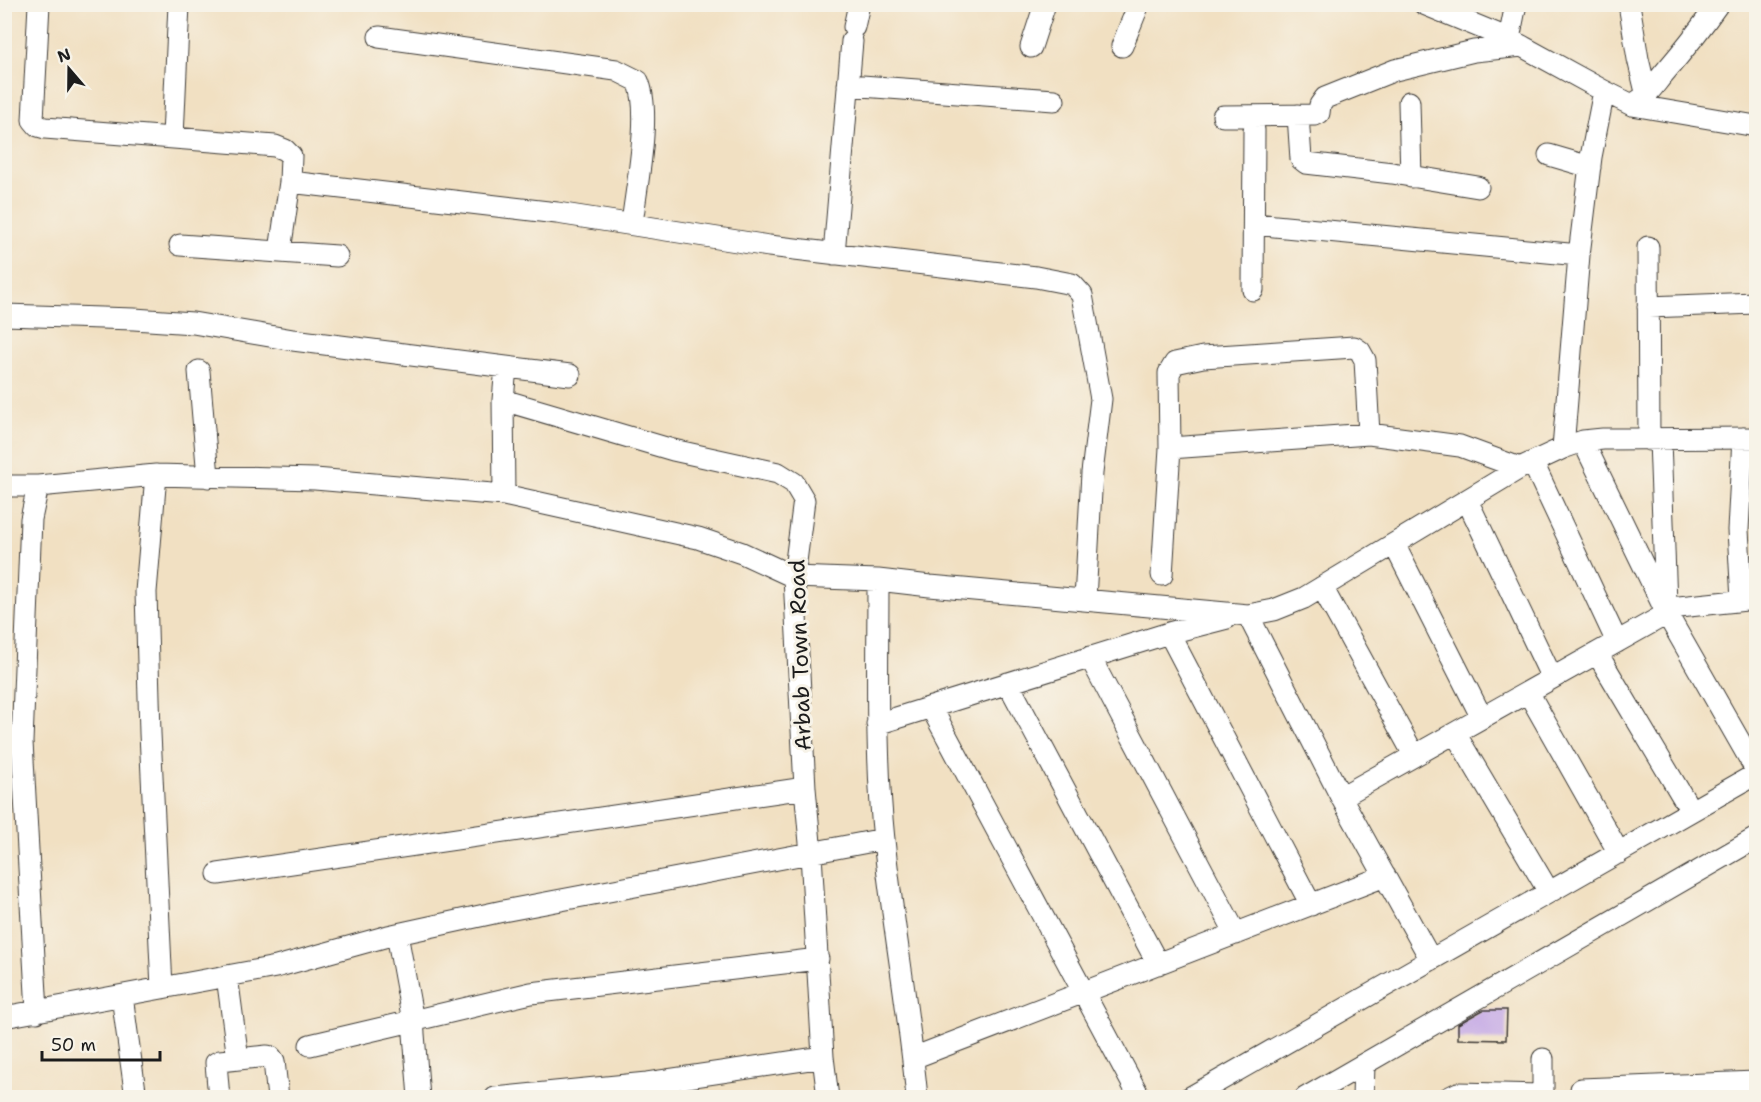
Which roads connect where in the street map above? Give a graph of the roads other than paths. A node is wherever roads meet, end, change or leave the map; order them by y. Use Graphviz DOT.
graph roads {
  1 [pos="39,4"];
  2 [pos="179,4"];
  3 [pos="859,4"];
  4 [pos="1046,4"];
  5 [pos="1139,4"];
  6 [pos="1424,4"];
  7 [pos="1516,4"];
  8 [pos="1629,4"];
  9 [pos="1718,4"];
  10 [pos="1467,12"];
  11 [pos="379,37"];
  12 [pos="1516,43"];
  13 [pos="1122,46"];
  14 [pos="1031,48"];
  15 [pos="848,85"];
  16 [pos="1604,91"];
  17 [pos="1054,100"];
  18 [pos="1640,100"];
  19 [pos="1409,102"];
  20 [pos="1298,115"];
  21 [pos="1223,116"];
  22 [pos="1756,126"];
  23 [pos="1254,130"];
  24 [pos="173,137"];
  25 [pos="1549,155"];
  26 [pos="1590,167"];
  27 [pos="1411,177"];
  28 [pos="290,182"];
  29 [pos="1478,187"];
  30 [pos="1254,224"];
  31 [pos="632,225"];
  32 [pos="180,245"];
  33 [pos="1648,247"];
  34 [pos="280,251"];
  35 [pos="834,254"];
  36 [pos="1579,255"];
  37 [pos="337,256"];
  38 [pos="1253,290"];
  39 [pos="1756,303"];
  40 [pos="1648,308"];
  41 [pos="4,315"];
  42 [pos="506,367"];
  43 [pos="199,371"];
  44 [pos="570,375"];
  45 [pos="503,400"];
  46 [pos="1369,434"];
  47 [pos="1750,438"];
  48 [pos="1655,440"];
  49 [pos="1573,445"];
  50 [pos="1170,448"];
  51 [pos="1527,466"];
  52 [pos="156,475"];
  53 [pos="208,477"];
  54 [pos="4,486"];
  55 [pos="38,486"];
  56 [pos="504,495"];
  57 [pos="1467,501"];
  58 [pos="1394,544"];
  59 [pos="1162,575"];
  60 [pos="794,577"];
  61 [pos="878,580"];
  62 [pos="1322,587"];
  63 [pos="1749,599"];
  64 [pos="1085,600"];
  65 [pos="1667,614"];
  66 [pos="1245,615"];
  67 [pos="1169,633"];
  68 [pos="1617,642"];
  69 [pos="1597,653"];
  70 [pos="1090,657"];
  71 [pos="1551,678"];
  72 [pos="1008,683"];
  73 [pos="1528,692"];
  74 [pos="931,708"];
  75 [pos="1482,718"];
  76 [pos="877,724"];
  77 [pos="1455,733"];
  78 [pos="1414,756"];
  79 [pos="1756,772"];
  80 [pos="805,788"];
  81 [pos="1341,797"];
  82 [pos="1691,811"];
  83 [pos="1756,838"];
  84 [pos="884,839"];
  85 [pos="1620,853"];
  86 [pos="811,854"];
  87 [pos="218,874"];
  88 [pos="1385,876"];
  89 [pos="1549,892"];
  90 [pos="1311,905"];
  91 [pos="397,934"];
  92 [pos="1236,934"];
  93 [pos="818,959"];
  94 [pos="1431,960"];
  95 [pos="1158,964"];
  96 [pos="227,976"];
  97 [pos="162,988"];
  98 [pos="1085,992"];
  99 [pos="122,996"];
  100 [pos="37,1012"];
  101 [pos="4,1017"];
  102 [pos="413,1021"];
  103 [pos="310,1045"];
  104 [pos="824,1057"];
  105 [pos="913,1058"];
  106 [pos="238,1059"];
  107 [pos="1543,1059"];
  108 [pos="1364,1064"];
  109 [pos="1756,1082"];
  110 [pos="1581,1089"];
  111 [pos="1543,1096"];
  112 [pos="136,1098"];
  113 [pos="219,1098"];
  114 [pos="278,1098"];
  115 [pos="419,1098"];
  116 [pos="495,1098"];
  117 [pos="828,1098"];
  118 [pos="917,1098"];
  119 [pos="1140,1098"];
  120 [pos="1190,1098"];
  121 [pos="1305,1098"];
  122 [pos="1364,1098"];
  123 [pos="1448,1098"];
  1 -- 24 [label="street"];
  2 -- 24 [label="street"];
  3 -- 15 [label="street"];
  4 -- 14 [label="street"];
  5 -- 13 [label="street"];
  6 -- 10 [label="street"];
  7 -- 12 [label="street"];
  8 -- 18 [label="street"];
  9 -- 18 [label="street"];
  10 -- 12 [label="street"];
  11 -- 31 [label="street"];
  12 -- 16 [label="street"];
  12 -- 20 [label="street"];
  15 -- 17 [label="street"];
  15 -- 35 [label="street"];
  16 -- 18 [label="street"];
  16 -- 26 [label="street"];
  18 -- 22 [label="street"];
  19 -- 27 [label="street"];
  20 -- 21 [label="street"];
  20 -- 27 [label="street"];
  23 -- 30 [label="street"];
  24 -- 28 [label="street"];
  25 -- 26 [label="street"];
  26 -- 36 [label="street"];
  27 -- 29 [label="street"];
  28 -- 31 [label="street"];
  28 -- 34 [label="street"];
  30 -- 36 [label="street"];
  30 -- 38 [label="street"];
  31 -- 35 [label="street"];
  32 -- 34 [label="street"];
  33 -- 40 [label="street"];
  34 -- 37 [label="street"];
  35 -- 64 [label="street"];
  36 -- 49 [label="street"];
  39 -- 40 [label="street"];
  40 -- 48 [label="street"];
  41 -- 42 [label="street"];
  42 -- 44 [label="street"];
  42 -- 45 [label="street"];
  43 -- 53 [label="street"];
  45 -- 56 [label="street"];
  45 -- 60 [label="street, Arbab Town Road"];
  46 -- 50 [label="street"];
  46 -- 50 [label="street"];
  46 -- 51 [label="street"];
  47 -- 48 [label="street"];
  47 -- 63 [label="street"];
  48 -- 49 [label="street"];
  48 -- 65 [label="street"];
  49 -- 51 [label="street"];
  49 -- 65 [label="street"];
  50 -- 59 [label="street"];
  51 -- 57 [label="street"];
  51 -- 68 [label="street"];
  52 -- 53 [label="street"];
  52 -- 55 [label="street"];
  52 -- 97 [label="street"];
  53 -- 56 [label="street"];
  54 -- 55 [label="street"];
  55 -- 100 [label="street"];
  56 -- 60 [label="street"];
  57 -- 58 [label="street"];
  57 -- 71 [label="street"];
  58 -- 62 [label="street"];
  58 -- 75 [label="street"];
  60 -- 61 [label="street"];
  60 -- 80 [label="street, Arbab Town Road"];
  61 -- 64 [label="street"];
  61 -- 76 [label="street"];
  62 -- 66 [label="street"];
  62 -- 78 [label="street"];
  63 -- 65 [label="street"];
  64 -- 66 [label="street"];
  65 -- 68 [label="street"];
  65 -- 79 [label="street"];
  66 -- 67 [label="street"];
  66 -- 81 [label="street"];
  67 -- 70 [label="street"];
  67 -- 90 [label="street"];
  68 -- 69 [label="street"];
  69 -- 71 [label="street"];
  69 -- 82 [label="street"];
  70 -- 72 [label="street"];
  70 -- 92 [label="street"];
  71 -- 73 [label="street"];
  72 -- 74 [label="street"];
  72 -- 95 [label="street"];
  73 -- 75 [label="street"];
  73 -- 85 [label="street"];
  74 -- 76 [label="street"];
  74 -- 98 [label="street"];
  75 -- 77 [label="street"];
  76 -- 84 [label="street"];
  77 -- 78 [label="street"];
  77 -- 89 [label="street"];
  78 -- 81 [label="street"];
  79 -- 82 [label="street"];
  80 -- 86 [label="street, Arbab Town Road"];
  80 -- 87 [label="street"];
  81 -- 88 [label="street"];
  82 -- 85 [label="street"];
  83 -- 108 [label="street"];
  84 -- 86 [label="street"];
  84 -- 105 [label="street"];
  85 -- 89 [label="street"];
  86 -- 91 [label="street"];
  86 -- 93 [label="street, Arbab Town Road"];
  88 -- 90 [label="street"];
  88 -- 94 [label="street"];
  89 -- 94 [label="street"];
  90 -- 92 [label="street"];
  91 -- 96 [label="street"];
  91 -- 102 [label="street"];
  92 -- 95 [label="street"];
  93 -- 102 [label="street"];
  93 -- 104 [label="street, Arbab Town Road"];
  94 -- 120 [label="street"];
  95 -- 98 [label="street"];
  96 -- 97 [label="street"];
  96 -- 106 [label="street"];
  97 -- 99 [label="street"];
  98 -- 105 [label="street"];
  98 -- 119 [label="street"];
  99 -- 100 [label="street"];
  99 -- 112 [label="street"];
  100 -- 101 [label="street"];
  102 -- 103 [label="street"];
  102 -- 115 [label="street"];
  104 -- 116 [label="street"];
  104 -- 117 [label="street, Arbab Town Road"];
  105 -- 118 [label="street"];
  106 -- 113 [label="street"];
  106 -- 114 [label="street"];
  107 -- 111 [label="street"];
  108 -- 121 [label="street"];
  108 -- 122 [label="street"];
  109 -- 110 [label="street"];
  111 -- 123 [label="street"];
}
